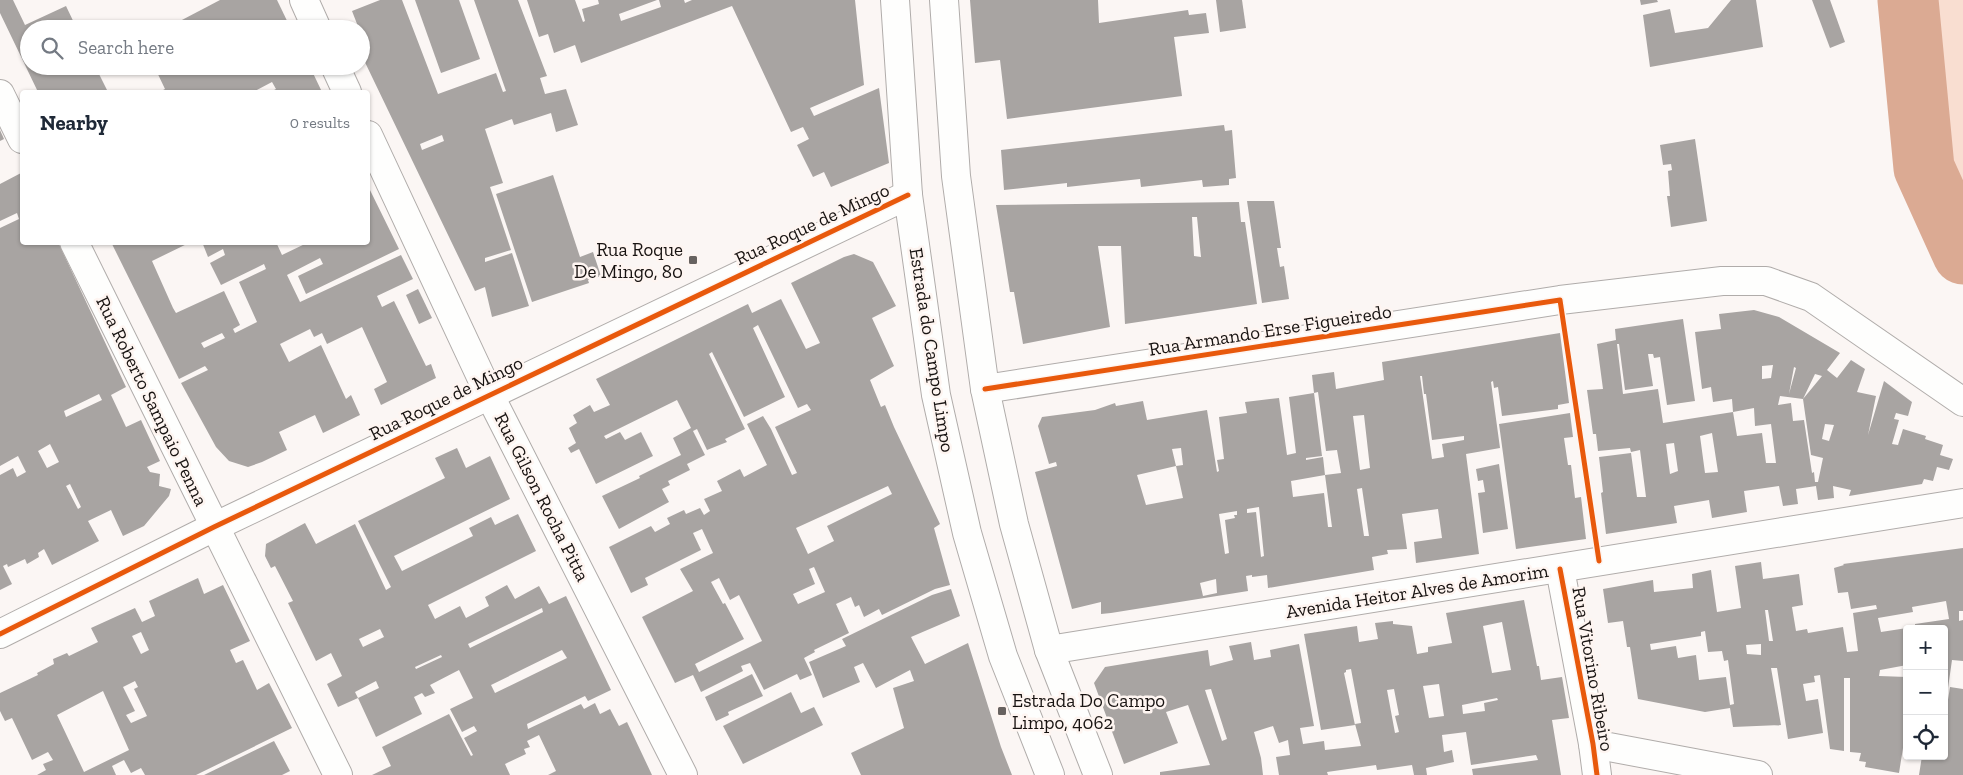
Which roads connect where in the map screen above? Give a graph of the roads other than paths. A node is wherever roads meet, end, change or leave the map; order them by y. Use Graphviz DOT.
graph roads {
  1 [pos="304,0"];
  2 [pos="895,0"];
  3 [pos="944,0"];
  4 [pos="313,20"];
  5 [pos="339,75"];
  6 [pos="346,90"];
  7 [pos="0,94"];
  8 [pos="20,135"];
  9 [pos="370,139"];
  10 [pos="908,195"];
  11 [pos="75,245"];
  12 [pos="985,389"];
  13 [pos="489,394"];
  14 [pos="1963,402"];
  15 [pos="1963,503"];
  16 [pos="214,527"];
  17 [pos="1560,569"];
  18 [pos="0,634"];
  19 [pos="1049,650"];
  20 [pos="1593,744"];
  21 [pos="338,775"];
  22 [pos="683,775"];
  23 [pos="1050,775"];
  24 [pos="1098,775"];
  25 [pos="1597,775"];
  26 [pos="1758,775"];
  1 -- 4 [label="street"];
  2 -- 10 [label="street, Estrada do Campo Limpo"];
  3 -- 12 [label="street"];
  5 -- 6 [label="street"];
  7 -- 8 [label="street"];
  9 -- 13 [label="street, Rua Gilson Rocha Pitta"];
  10 -- 13 [label="street, Rua Roque de Mingo"];
  10 -- 23 [label="street, Estrada do Campo Limpo"];
  11 -- 16 [label="street, Rua Roberto Sampaio Penna"];
  12 -- 14 [label="street, Rua Armando Erse Figueiredo"];
  12 -- 19 [label="street"];
  13 -- 16 [label="street, Rua Roque de Mingo"];
  13 -- 22 [label="street, Rua Gilson Rocha Pitta"];
  15 -- 17 [label="street, Avenida Heitor Alves de Amorim"];
  16 -- 18 [label="street, Rua Roque de Mingo"];
  16 -- 21 [label="street, Rua Roberto Sampaio Penna"];
  17 -- 19 [label="street, Avenida Heitor Alves de Amorim"];
  17 -- 20 [label="street, Rua Vitorino Ribeiro"];
  19 -- 24 [label="street"];
  20 -- 25 [label="street, Rua Vitorino Ribeiro"];
  20 -- 26 [label="street"];
}
